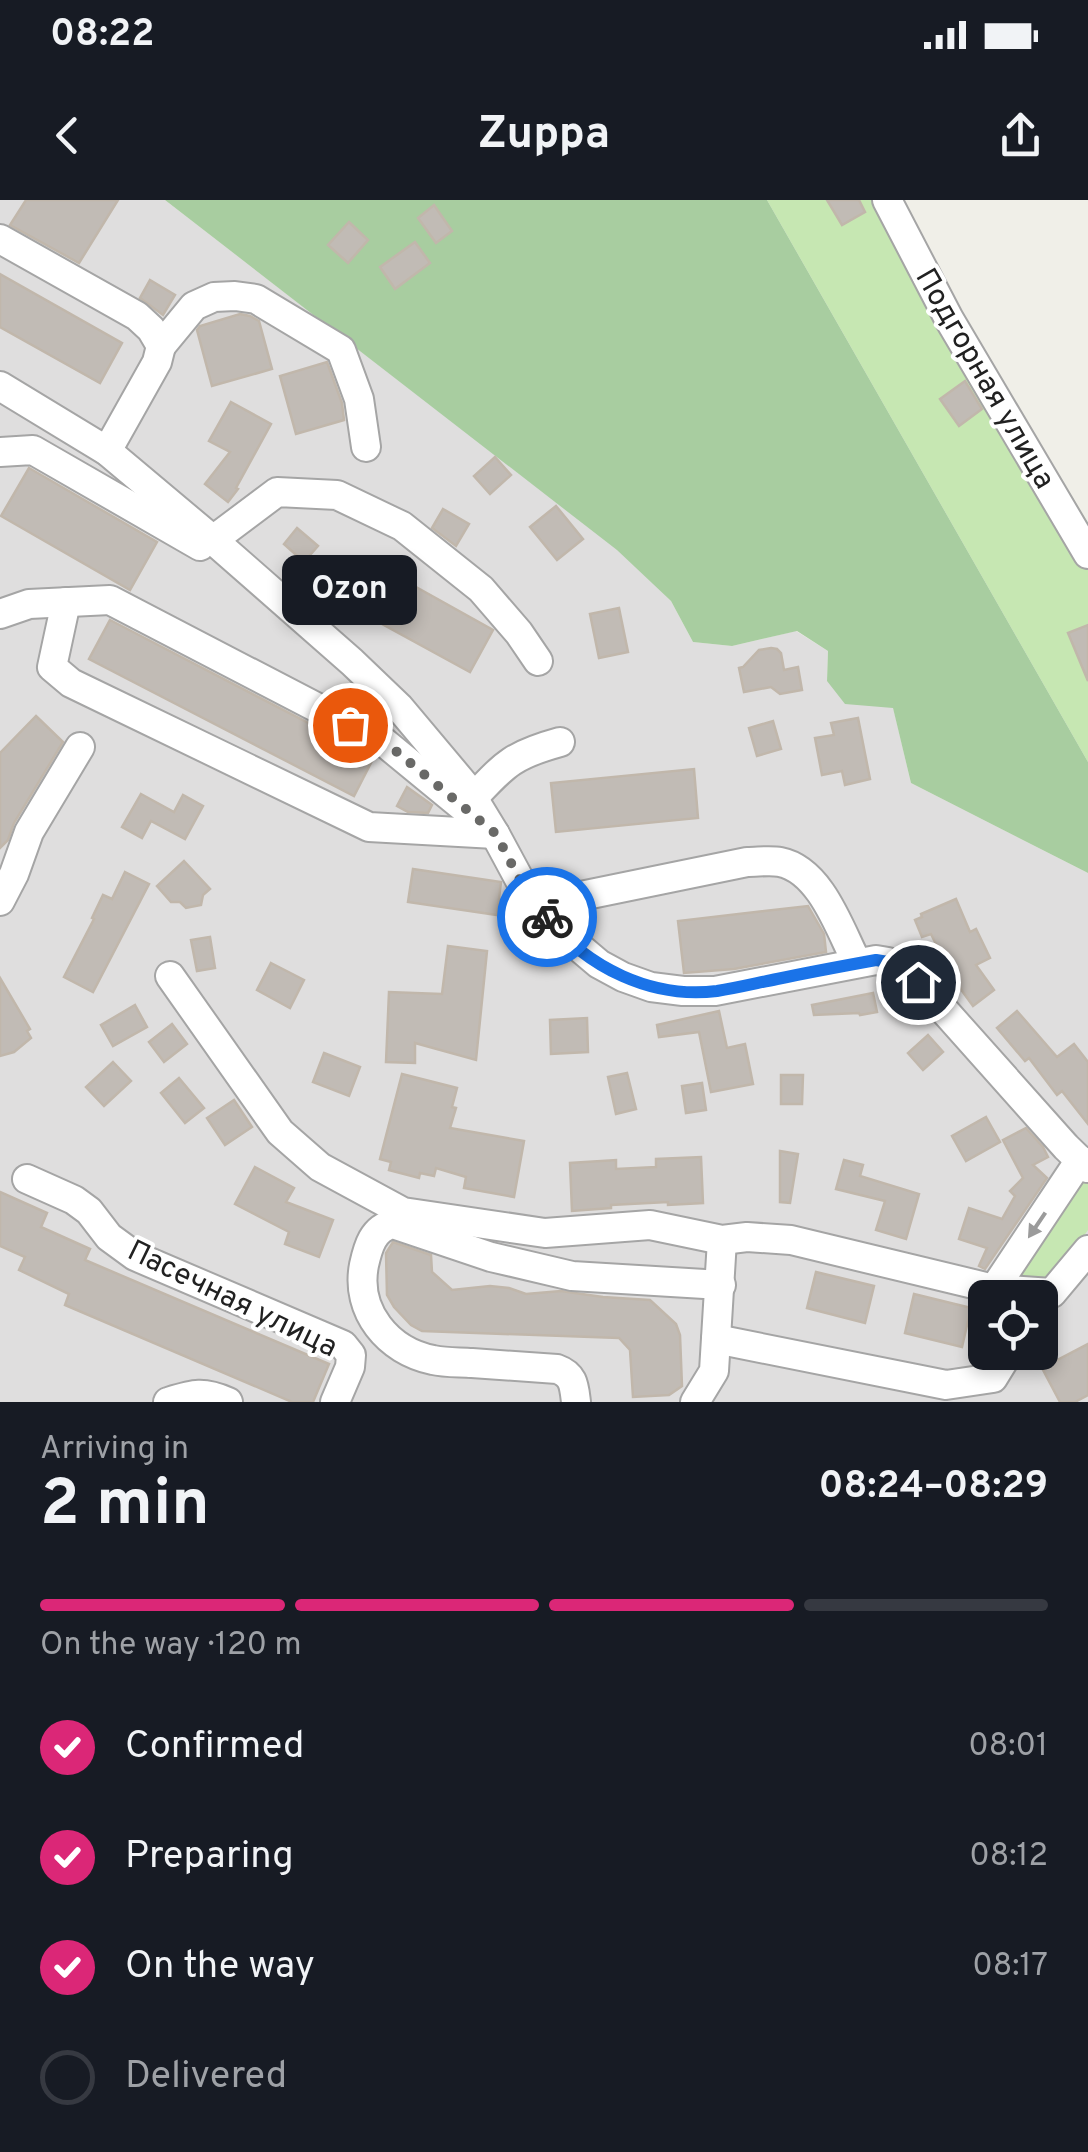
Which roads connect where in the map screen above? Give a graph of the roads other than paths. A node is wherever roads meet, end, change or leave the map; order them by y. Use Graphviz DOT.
graph roads {
  1 [pos="887,200"];
  2 [pos="0,239"];
  3 [pos="161,346"];
  4 [pos="0,386"];
  5 [pos="366,447"];
  6 [pos="107,451"];
  7 [pos="0,452"];
  8 [pos="213,540"];
  9 [pos="1088,554"];
  10 [pos="258,579"];
  11 [pos="66,602"];
  12 [pos="0,614"];
  13 [pos="538,662"];
  14 [pos="560,742"];
  15 [pos="80,746"];
  16 [pos="473,798"];
  17 [pos="496,834"];
  18 [pos="0,901"];
  19 [pos="537,905"];
  20 [pos="857,963"];
  21 [pos="170,976"];
  22 [pos="1084,1164"];
  23 [pos="27,1179"];
  24 [pos="722,1240"];
  25 [pos="1083,1265"];
  26 [pos="1000,1280"];
  27 [pos="968,1283"];
  28 [pos="720,1284"];
  29 [pos="1058,1288"];
  30 [pos="716,1339"];
  31 [pos="998,1370"];
  32 [pos="168,1402"];
  33 [pos="228,1402"];
  34 [pos="336,1402"];
  35 [pos="576,1402"];
  36 [pos="695,1402"];
  1 -- 9 [label="street, Подгорная улица"];
  2 -- 3 [label="street"];
  3 -- 5 [label="street"];
  3 -- 6 [label="street"];
  4 -- 6 [label="street"];
  6 -- 8 [label="street"];
  7 -- 10 [label="street"];
  8 -- 10 [label="street"];
  8 -- 13 [label="street"];
  10 -- 16 [label="street"];
  11 -- 12 [label="street"];
  11 -- 17 [label="street"];
  11 -- 17 [label="street"];
  14 -- 16 [label="street"];
  15 -- 18 [label="street"];
  16 -- 17 [label="street"];
  17 -- 19 [label="street"];
  19 -- 20 [label="street"];
  19 -- 20 [label="street"];
  20 -- 22 [label="street"];
  21 -- 24 [label="street"];
  22 -- 26 [label="street, one-way"];
  23 -- 34 [label="street, Пасечная улица"];
  24 -- 27 [label="street"];
  24 -- 30 [label="street"];
  25 -- 29 [label="street"];
  28 -- 35 [label="street"];
  30 -- 31 [label="street"];
  30 -- 36 [label="street"];
  32 -- 33 [label="street"];
}
